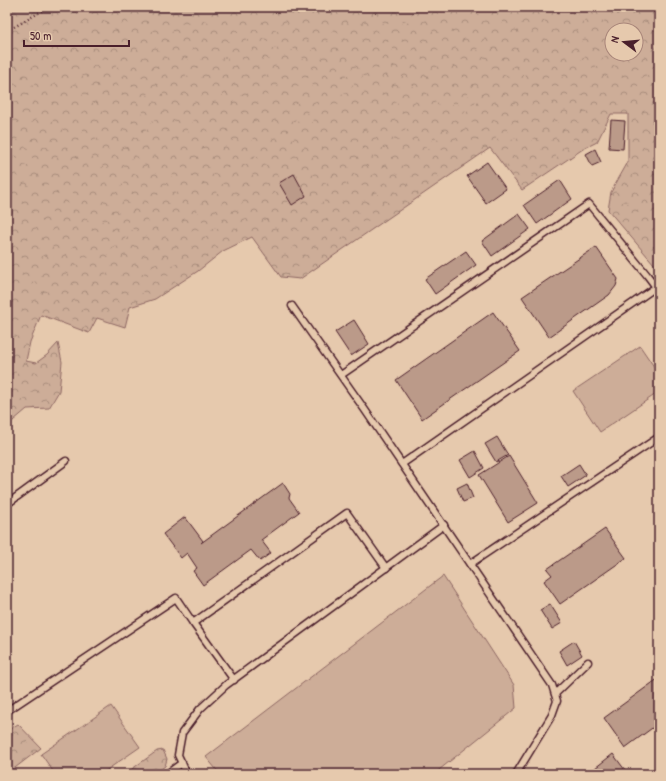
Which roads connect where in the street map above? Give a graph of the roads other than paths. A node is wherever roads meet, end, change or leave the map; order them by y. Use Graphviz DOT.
graph roads {
  1 [pos="657,289"];
  2 [pos="292,306"];
  3 [pos="341,375"];
  4 [pos="659,437"];
  5 [pos="66,460"];
  6 [pos="402,464"];
  7 [pos="7,504"];
  8 [pos="444,525"];
  9 [pos="470,564"];
  10 [pos="386,568"];
  11 [pos="193,623"];
  12 [pos="588,662"];
  13 [pos="234,680"];
  14 [pos="555,694"];
  15 [pos="7,711"];
  16 [pos="182,763"];
  17 [pos="167,774"];
  18 [pos="187,774"];
  19 [pos="516,774"];
  1 -- 3 [label="lane"];
  1 -- 6 [label="lane"];
  2 -- 3 [label="lane"];
  3 -- 6 [label="lane"];
  4 -- 9 [label="lane"];
  5 -- 7 [label="lane"];
  6 -- 8 [label="lane"];
  8 -- 9 [label="lane"];
  8 -- 10 [label="lane"];
  9 -- 14 [label="lane"];
  10 -- 11 [label="lane"];
  10 -- 13 [label="lane"];
  11 -- 13 [label="lane"];
  11 -- 15 [label="lane"];
  12 -- 14 [label="lane"];
  13 -- 16 [label="lane"];
  14 -- 19 [label="lane"];
  16 -- 17 [label="lane"];
  16 -- 18 [label="lane"];
}
